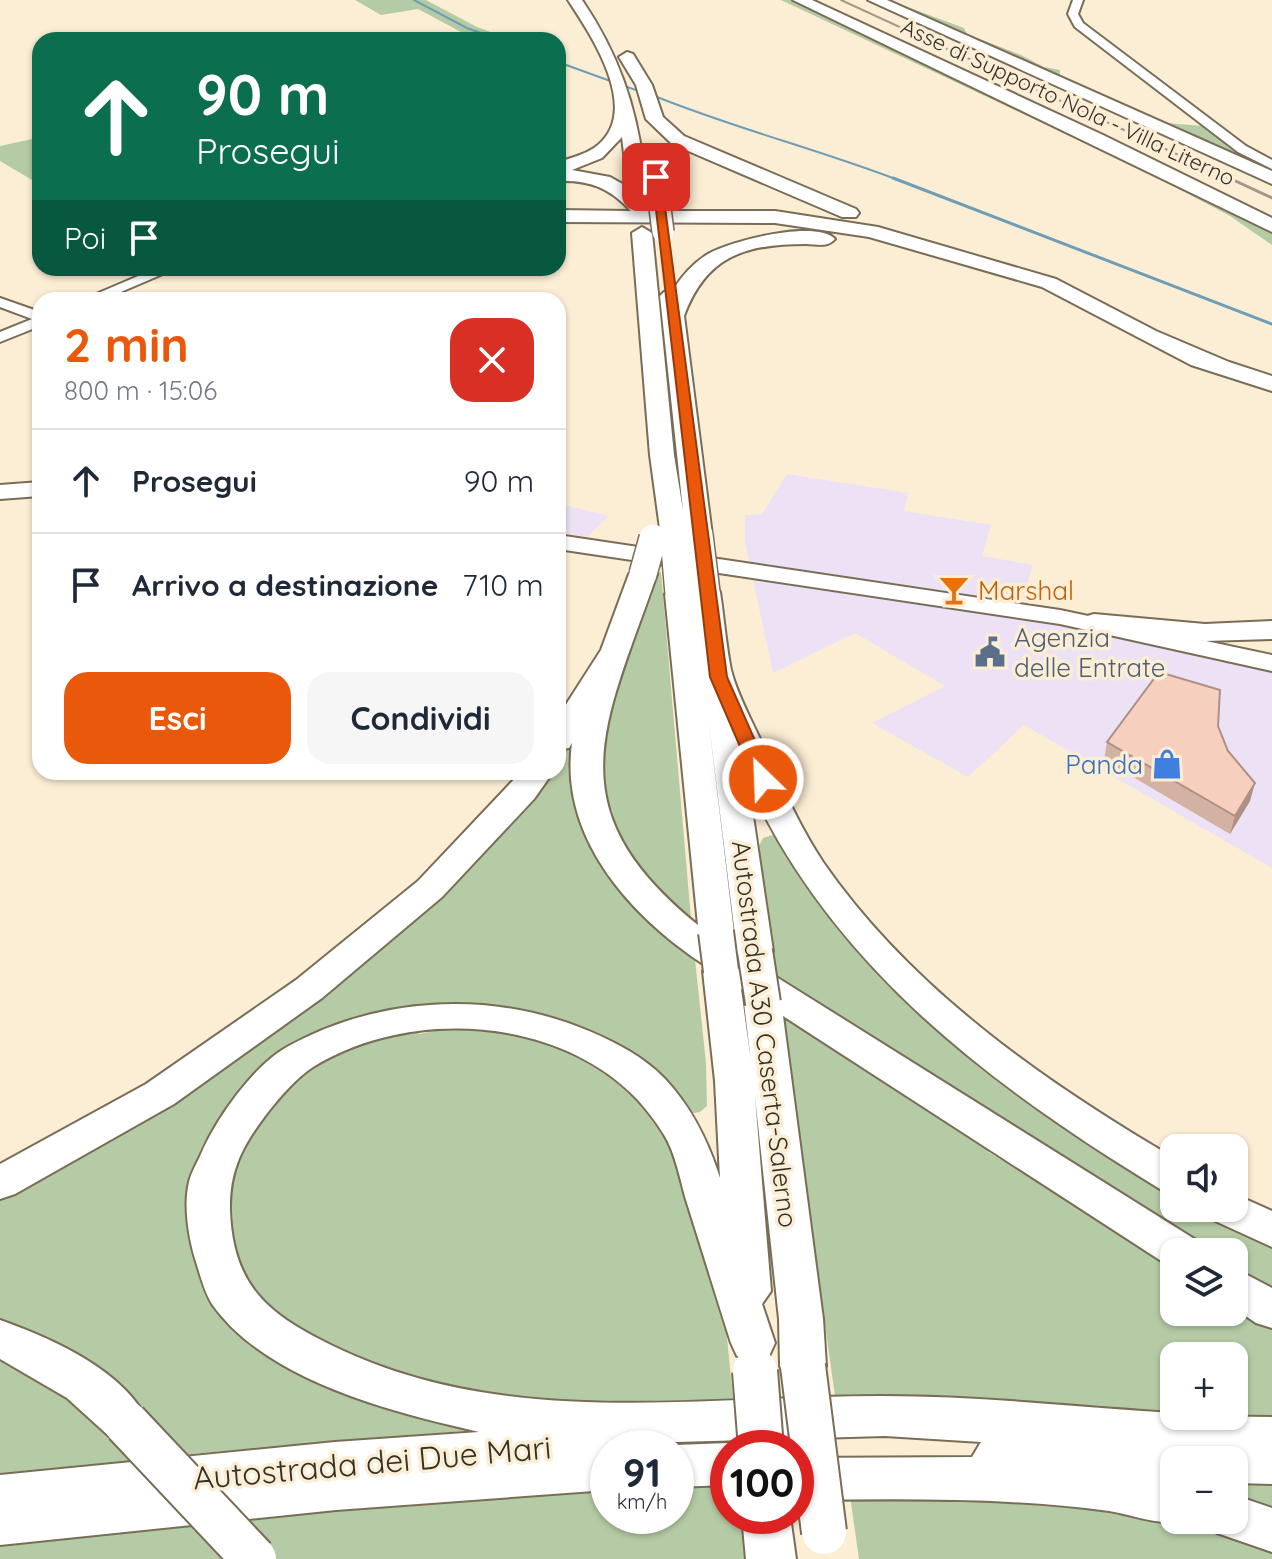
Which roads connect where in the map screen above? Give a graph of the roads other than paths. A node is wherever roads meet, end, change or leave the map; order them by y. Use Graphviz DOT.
graph roads {
  1 [pos="575,0"];
  2 [pos="589,0"];
  3 [pos="800,0"];
  4 [pos="811,0"];
  5 [pos="875,0"];
  6 [pos="1078,0"];
  7 [pos="633,87"];
  8 [pos="652,146"];
  9 [pos="1148,157"];
  10 [pos="566,165"];
  11 [pos="1272,165"];
  12 [pos="566,176"];
  13 [pos="1272,178"];
  14 [pos="658,193"];
  15 [pos="639,208"];
  16 [pos="1272,212"];
  17 [pos="566,216"];
  18 [pos="1272,218"];
  19 [pos="1272,226"];
  20 [pos="652,233"];
  21 [pos="906,242"];
  22 [pos="940,252"];
  23 [pos="955,269"];
  24 [pos="150,276"];
  25 [pos="109,292"];
  26 [pos="0,302"];
  27 [pos="674,315"];
  28 [pos="32,316"];
  29 [pos="32,323"];
  30 [pos="0,337"];
  31 [pos="1142,338"];
  32 [pos="1272,370"];
  33 [pos="1272,384"];
  34 [pos="1272,393"];
  35 [pos="32,490"];
  36 [pos="0,492"];
  37 [pos="675,537"];
  38 [pos="566,543"];
  39 [pos="693,593"];
  40 [pos="1094,623"];
  41 [pos="1272,630"];
  42 [pos="616,650"];
  43 [pos="1272,663"];
  44 [pos="719,677"];
  45 [pos="566,728"];
  46 [pos="531,780"];
  47 [pos="731,952"];
  48 [pos="1160,1169"];
  49 [pos="0,1183"];
  50 [pos="1248,1218"];
  51 [pos="1272,1230"];
  52 [pos="1160,1239"];
  53 [pos="1248,1295"];
  54 [pos="1272,1310"];
  55 [pos="0,1339"];
  56 [pos="754,1357"];
  57 [pos="760,1430"];
  58 [pos="1246,1446"];
  59 [pos="1248,1447"];
  60 [pos="814,1461"];
  61 [pos="1160,1461"];
  62 [pos="1272,1463"];
  63 [pos="590,1470"];
  64 [pos="814,1479"];
  65 [pos="590,1483"];
  66 [pos="336,1488"];
  67 [pos="0,1497"];
  68 [pos="1160,1499"];
  69 [pos="1248,1522"];
  70 [pos="0,1523"];
  71 [pos="1272,1530"];
  72 [pos="827,1545"];
  73 [pos="254,1559"];
  1 -- 7 [label="highway, Autostrada A30 Caserta-Salerno"];
  2 -- 7 [label="highway, Autostrada A30 Caserta-Salerno"];
  3 -- 19 [label="highway, Asse di Supporto Nola - Villa Literno"];
  4 -- 9 [label="highway, Asse di Supporto Nola - Villa Literno"];
  5 -- 13 [label="highway"];
  6 -- 11 [label="street"];
  7 -- 8 [label="highway, Autostrada A30 Caserta-Salerno"];
  7 -- 10 [label="highway"];
  7 -- 15 [label="highway, Autostrada A30 Caserta-Salerno"];
  7 -- 22 [label="highway"];
  9 -- 16 [label="highway"];
  9 -- 18 [label="highway, Asse di Supporto Nola - Villa Literno"];
  12 -- 15 [label="highway"];
  14 -- 20 [label="highway, Autostrada A30 Caserta-Salerno, bridge"];
  15 -- 20 [label="highway, Autostrada A30 Caserta-Salerno"];
  17 -- 21 [label="highway"];
  20 -- 27 [label="highway, Autostrada A30 Caserta-Salerno"];
  20 -- 37 [label="highway, Autostrada A30 Caserta-Salerno"];
  21 -- 22 [label="highway"];
  21 -- 23 [label="highway"];
  22 -- 31 [label="highway"];
  23 -- 27 [label="highway"];
  23 -- 31 [label="highway"];
  24 -- 25 [label="street"];
  26 -- 28 [label="street"];
  27 -- 37 [label="highway, Autostrada A30 Caserta-Salerno"];
  29 -- 30 [label="street"];
  31 -- 32 [label="highway"];
  31 -- 33 [label="highway"];
  31 -- 34 [label="highway"];
  35 -- 36 [label="main road"];
  37 -- 39 [label="highway, Autostrada A30 Caserta-Salerno, bridge"];
  37 -- 42 [label="highway, bridge"];
  38 -- 40 [label="main road"];
  39 -- 44 [label="highway, Autostrada A30 Caserta-Salerno"];
  39 -- 47 [label="highway, Autostrada A30 Caserta-Salerno"];
  40 -- 41 [label="highway"];
  40 -- 43 [label="main road"];
  42 -- 45 [label="highway"];
  42 -- 52 [label="highway"];
  44 -- 47 [label="highway, Autostrada A30 Caserta-Salerno"];
  44 -- 48 [label="highway"];
  46 -- 49 [label="highway"];
  47 -- 56 [label="highway, Autostrada A30 Caserta-Salerno"];
  47 -- 72 [label="highway, Autostrada A30 Caserta-Salerno, bridge"];
  50 -- 51 [label="highway"];
  53 -- 54 [label="highway"];
  55 -- 73 [label="highway, bridge"];
  56 -- 57 [label="highway, Autostrada A30 Caserta-Salerno, bridge"];
  56 -- 58 [label="highway"];
  58 -- 67 [label="highway, Autostrada dei Due Mari"];
  59 -- 62 [label="highway, Autostrada dei Due Mari"];
  60 -- 61 [label="highway"];
  63 -- 66 [label="highway, Autostrada dei Due Mari"];
  64 -- 68 [label="highway"];
  65 -- 66 [label="highway"];
  66 -- 70 [label="highway, Autostrada dei Due Mari"];
  69 -- 71 [label="highway"];
}
